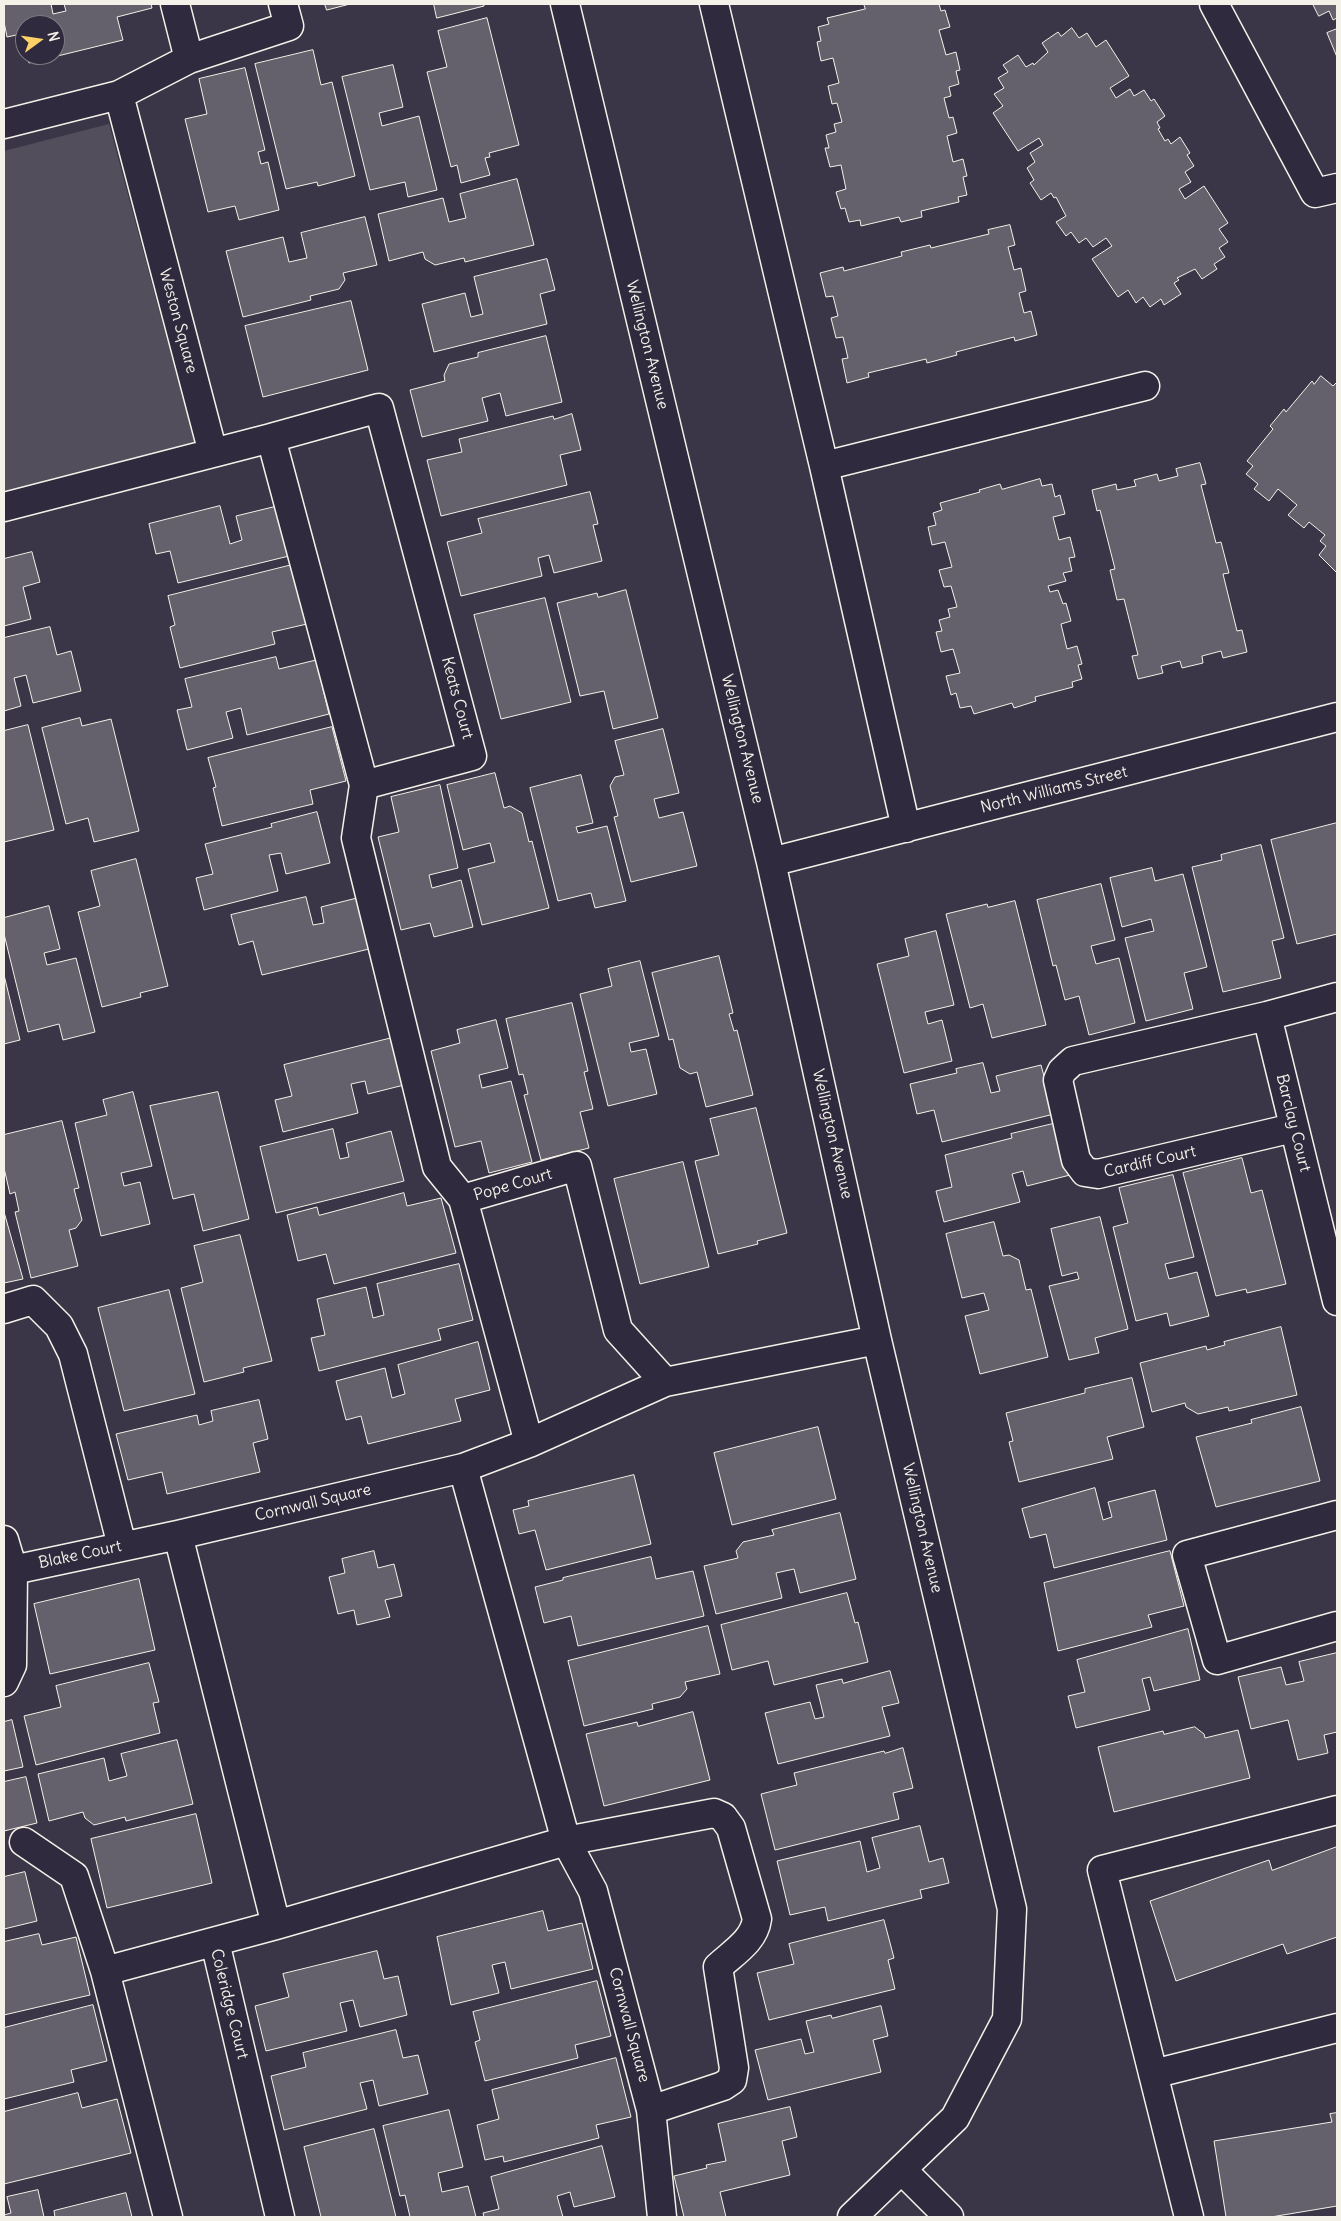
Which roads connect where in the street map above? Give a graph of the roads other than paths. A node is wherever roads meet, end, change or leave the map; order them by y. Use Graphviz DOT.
graph roads {
  1 [pos="175,4"];
  2 [pos="283,4"];
  3 [pos="565,4"];
  4 [pos="714,4"];
  5 [pos="1214,4"];
  6 [pos="189,59"];
  7 [pos="119,95"];
  8 [pos="4,124"];
  9 [pos="1337,188"];
  10 [pos="1145,386"];
  11 [pos="271,438"];
  12 [pos="213,453"];
  13 [pos="824,466"];
  14 [pos="4,507"];
  15 [pos="1337,717"];
  16 [pos="364,785"];
  17 [pos="906,828"];
  18 [pos="771,862"];
  19 [pos="1337,997"];
  20 [pos="1267,1016"];
  21 [pos="1293,1128"];
  22 [pos="462,1199"];
  23 [pos="1337,1301"];
  24 [pos="4,1309"];
  25 [pos="877,1340"];
  26 [pos="666,1382"];
  27 [pos="529,1443"];
  28 [pos="463,1468"];
  29 [pos="1337,1515"];
  30 [pos="178,1535"];
  31 [pos="4,1540"];
  32 [pos="122,1546"];
  33 [pos="13,1570"];
  34 [pos="1337,1626"];
  35 [pos="4,1682"];
  36 [pos="1337,1810"];
  37 [pos="566,1841"];
  38 [pos="24,1842"];
  39 [pos="276,1926"];
  40 [pos="215,1942"];
  41 [pos="105,1971"];
  42 [pos="1337,2028"];
  43 [pos="1153,2074"];
  44 [pos="651,2110"];
  45 [pos="902,2170"];
  46 [pos="168,2217"];
  47 [pos="280,2217"];
  48 [pos="662,2217"];
  49 [pos="852,2217"];
  50 [pos="949,2217"];
  51 [pos="1188,2217"];
  1 -- 6 [label="street"];
  2 -- 6 [label="street"];
  3 -- 18 [label="street, Wellington Avenue"];
  4 -- 13 [label="street"];
  5 -- 9 [label="street"];
  6 -- 7 [label="street"];
  7 -- 8 [label="street"];
  7 -- 12 [label="street, Weston Square"];
  10 -- 13 [label="street"];
  11 -- 12 [label="street, Keats Court"];
  11 -- 16 [label="street"];
  11 -- 16 [label="street, Keats Court"];
  12 -- 14 [label="street"];
  13 -- 17 [label="street"];
  15 -- 17 [label="street, North Williams Street"];
  16 -- 22 [label="street"];
  17 -- 18 [label="street, North Williams Street"];
  18 -- 25 [label="street, Wellington Avenue"];
  19 -- 20 [label="street"];
  20 -- 21 [label="street, Barclay Court"];
  20 -- 21 [label="street, Cardiff Court"];
  21 -- 23 [label="street, Barclay Court"];
  22 -- 26 [label="street, Pope Court"];
  22 -- 27 [label="street, Pope Court"];
  24 -- 32 [label="street"];
  25 -- 26 [label="street"];
  25 -- 45 [label="street, Wellington Avenue"];
  26 -- 27 [label="street"];
  27 -- 28 [label="street"];
  28 -- 30 [label="street, Cornwall Square"];
  28 -- 37 [label="street, Cornwall Square"];
  29 -- 34 [label="street"];
  30 -- 32 [label="street, Blake Court"];
  30 -- 39 [label="street"];
  31 -- 33 [label="street"];
  32 -- 33 [label="street, Blake Court"];
  33 -- 35 [label="street"];
  36 -- 43 [label="street"];
  37 -- 39 [label="street"];
  37 -- 44 [label="street, Cornwall Square"];
  37 -- 44 [label="street"];
  38 -- 41 [label="street"];
  39 -- 40 [label="street"];
  40 -- 41 [label="street, Coleridge Court"];
  40 -- 47 [label="street, Coleridge Court"];
  41 -- 46 [label="street"];
  42 -- 43 [label="street"];
  43 -- 51 [label="street"];
  44 -- 48 [label="street, Cornwall Square"];
  45 -- 49 [label="street, Wellington Avenue"];
  45 -- 50 [label="street"];
}
